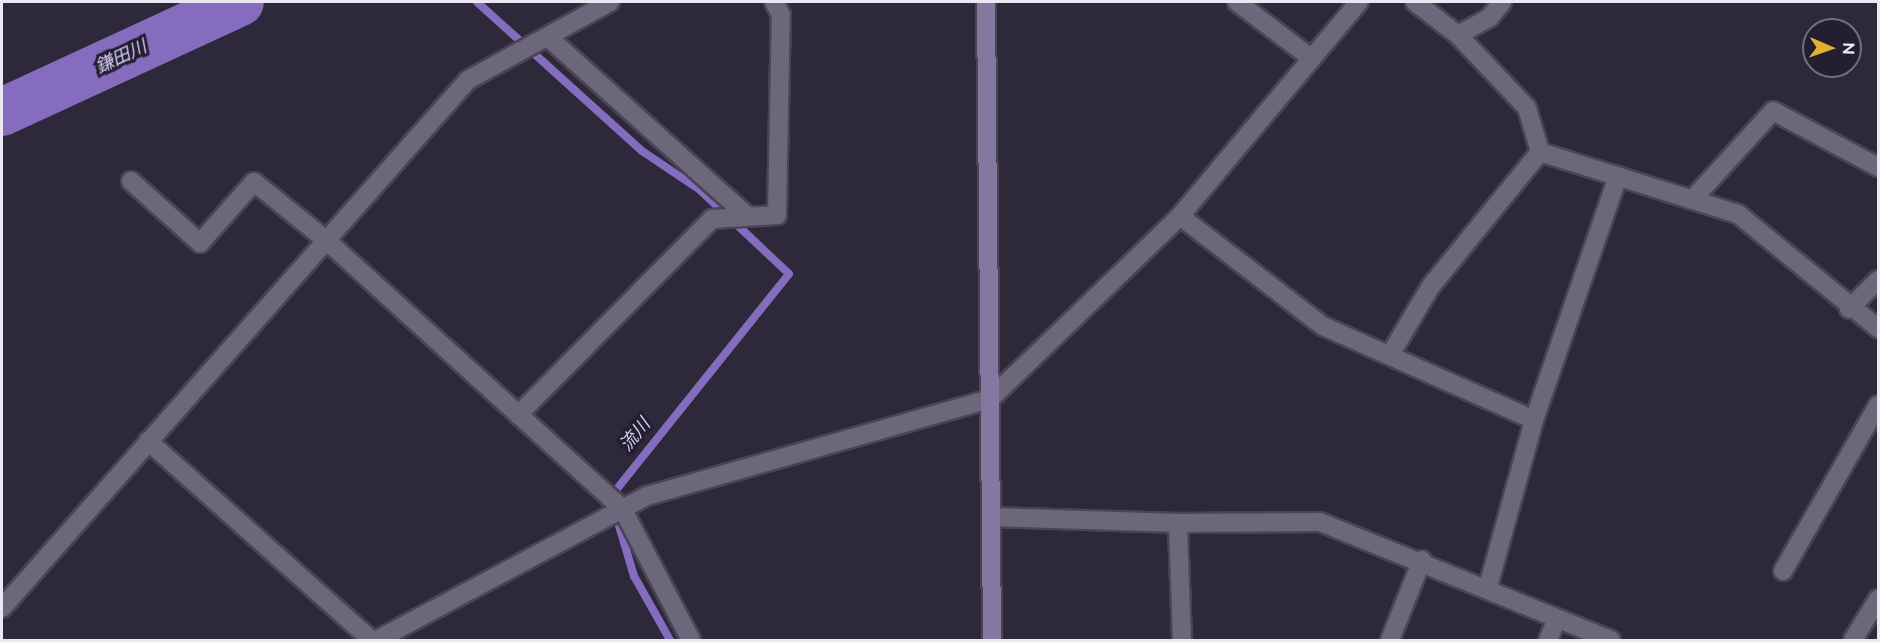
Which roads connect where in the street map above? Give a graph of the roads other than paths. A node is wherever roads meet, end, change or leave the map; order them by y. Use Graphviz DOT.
graph roads {
  1 [pos="610,2"];
  2 [pos="774,2"];
  3 [pos="986,2"];
  4 [pos="1237,2"];
  5 [pos="1359,2"];
  6 [pos="1414,2"];
  7 [pos="1502,2"];
  8 [pos="1458,35"];
  9 [pos="549,38"];
  10 [pos="1311,58"];
  11 [pos="1540,152"];
  12 [pos="1878,167"];
  13 [pos="1618,176"];
  14 [pos="131,182"];
  15 [pos="1692,200"];
  16 [pos="746,214"];
  17 [pos="1180,216"];
  18 [pos="326,240"];
  19 [pos="1878,280"];
  20 [pos="1850,309"];
  21 [pos="1878,328"];
  22 [pos="1390,355"];
  23 [pos="990,399"];
  24 [pos="1878,405"];
  25 [pos="518,415"];
  26 [pos="1534,420"];
  27 [pos="148,441"];
  28 [pos="622,508"];
  29 [pos="991,517"];
  30 [pos="1178,523"];
  31 [pos="1422,560"];
  32 [pos="1783,571"];
  33 [pos="1488,587"];
  34 [pos="1878,599"];
  35 [pos="2,608"];
  36 [pos="1557,619"];
  37 [pos="371,640"];
  38 [pos="377,640"];
  39 [pos="691,640"];
  40 [pos="992,640"];
  41 [pos="1182,640"];
  42 [pos="1390,640"];
  43 [pos="1548,640"];
  44 [pos="1611,640"];
  45 [pos="1853,640"];
  1 -- 9 [label="street"];
  2 -- 16 [label="street"];
  3 -- 23 [label="street"];
  4 -- 10 [label="street"];
  5 -- 10 [label="street"];
  6 -- 8 [label="street"];
  7 -- 8 [label="street"];
  8 -- 11 [label="street"];
  9 -- 16 [label="street"];
  9 -- 18 [label="street"];
  10 -- 17 [label="street"];
  11 -- 13 [label="street"];
  11 -- 22 [label="street"];
  12 -- 15 [label="street"];
  13 -- 15 [label="street"];
  13 -- 26 [label="street"];
  14 -- 18 [label="street"];
  15 -- 20 [label="street"];
  16 -- 25 [label="street"];
  17 -- 22 [label="street"];
  17 -- 23 [label="street"];
  18 -- 25 [label="street"];
  18 -- 27 [label="street"];
  19 -- 20 [label="street"];
  20 -- 21 [label="street"];
  22 -- 26 [label="street"];
  23 -- 28 [label="street"];
  23 -- 29 [label="street"];
  24 -- 32 [label="street"];
  25 -- 28 [label="street"];
  26 -- 33 [label="street"];
  27 -- 35 [label="street"];
  27 -- 37 [label="street"];
  28 -- 38 [label="street"];
  28 -- 39 [label="street"];
  29 -- 30 [label="street"];
  29 -- 40 [label="street"];
  30 -- 31 [label="street"];
  30 -- 41 [label="street"];
  31 -- 33 [label="street"];
  31 -- 42 [label="street"];
  33 -- 36 [label="street"];
  34 -- 45 [label="street"];
  36 -- 43 [label="street"];
  36 -- 44 [label="street"];
}
